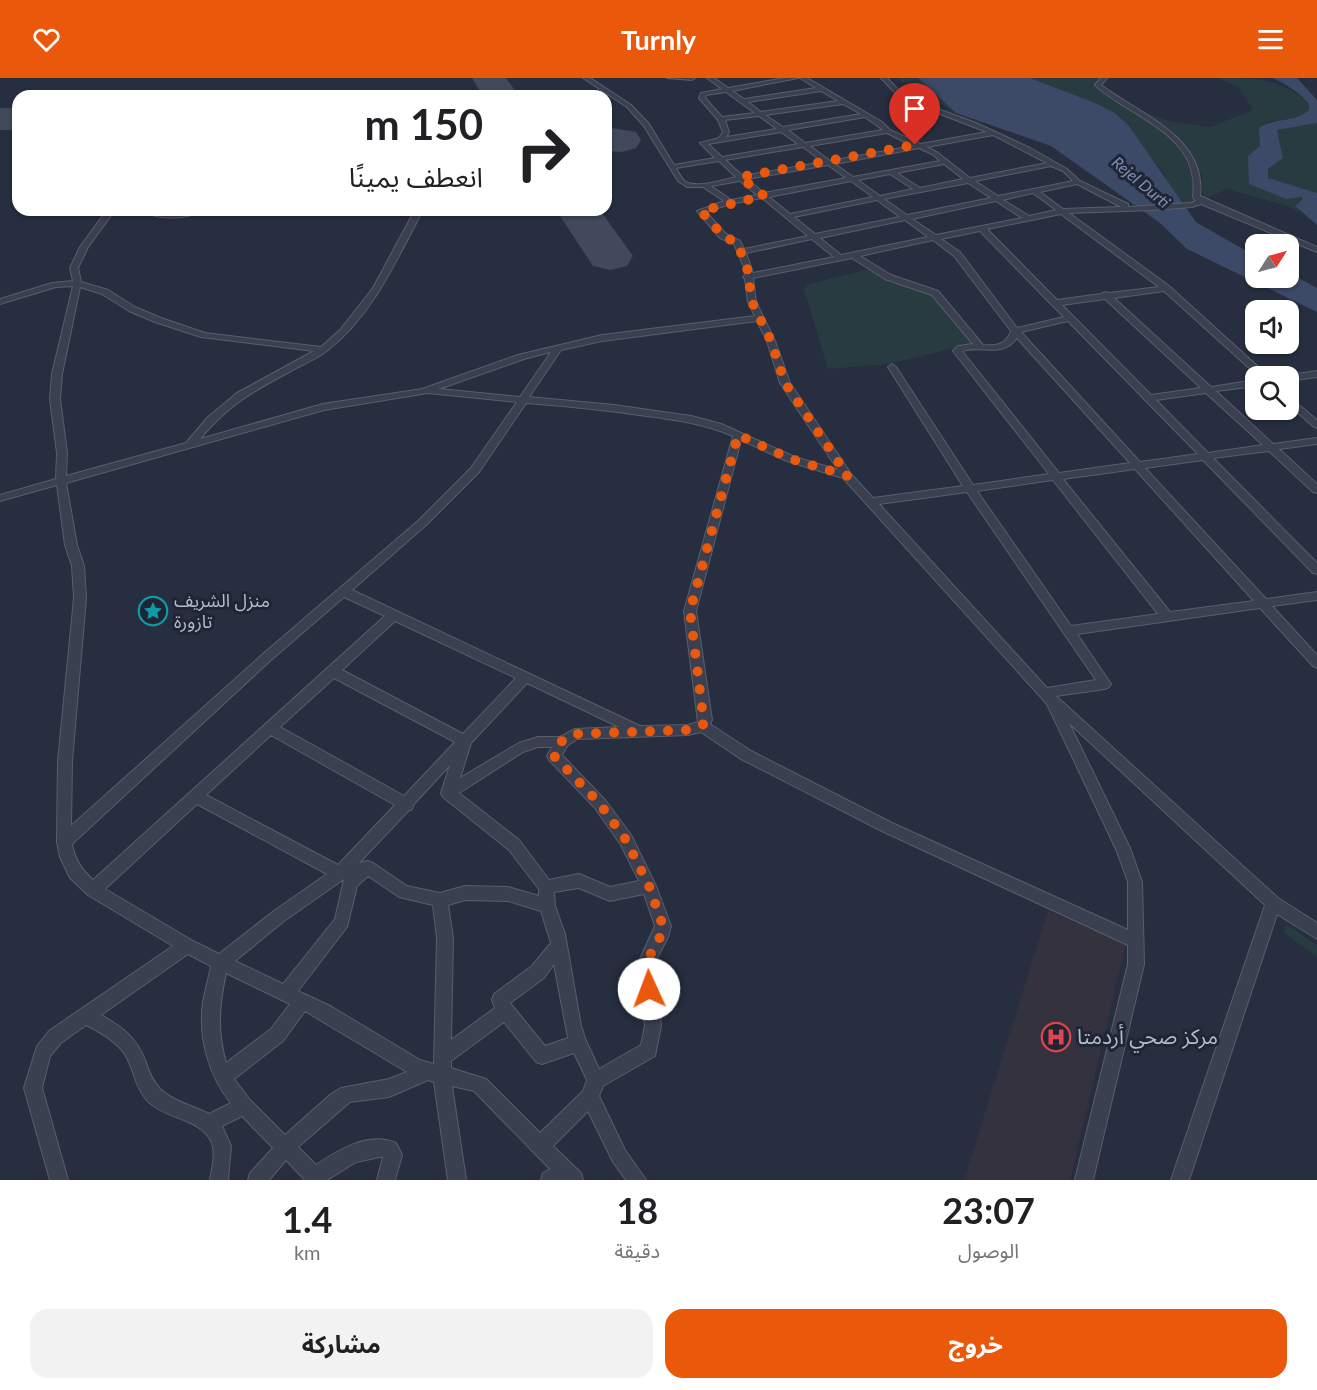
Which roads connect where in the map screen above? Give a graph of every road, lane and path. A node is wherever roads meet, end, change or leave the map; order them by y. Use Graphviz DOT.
graph roads {
  1 [pos="586,78"];
  2 [pos="670,78"];
  3 [pos="692,78"];
  4 [pos="710,78"];
  5 [pos="758,78"];
  6 [pos="795,78"];
  7 [pos="803,78"];
  8 [pos="884,78"];
  9 [pos="1104,78"];
  10 [pos="764,82"];
  11 [pos="726,88"];
  12 [pos="822,89"];
  13 [pos="604,90"];
  14 [pos="612,95"];
  15 [pos="775,96"];
  16 [pos="745,101"];
  17 [pos="843,102"];
  18 [pos="794,110"];
  19 [pos="763,114"];
  20 [pos="801,114"];
  21 [pos="866,115"];
  22 [pos="721,119"];
  23 [pos="808,119"];
  24 [pos="814,124"];
  25 [pos="784,129"];
  26 [pos="888,131"];
  27 [pos="994,133"];
  28 [pos="721,140"];
  29 [pos="806,145"];
  30 [pos="915,145"];
  31 [pos="721,159"];
  32 [pos="828,161"];
  33 [pos="945,162"];
  34 [pos="1050,164"];
  35 [pos="671,167"];
  36 [pos="891,172"];
  37 [pos="740,177"];
  38 [pos="853,179"];
  39 [pos="968,180"];
  40 [pos="1078,182"];
  41 [pos="705,184"];
  42 [pos="919,190"];
  43 [pos="1033,190"];
  44 [pos="764,196"];
  45 [pos="880,198"];
  46 [pos="997,198"];
  47 [pos="1201,201"];
  48 [pos="729,202"];
  49 [pos="1129,208"];
  50 [pos="1064,210"];
  51 [pos="107,216"];
  52 [pos="416,216"];
  53 [pos="788,216"];
  54 [pos="907,217"];
  55 [pos="1027,218"];
  56 [pos="981,227"];
  57 [pos="812,236"];
  58 [pos="935,236"];
  59 [pos="1317,250"];
  60 [pos="741,252"];
  61 [pos="852,255"];
  62 [pos="840,258"];
  63 [pos="747,277"];
  64 [pos="77,283"];
  65 [pos="1166,288"];
  66 [pos="1105,294"];
  67 [pos="0,302"];
  68 [pos="1055,303"];
  69 [pos="761,318"];
  70 [pos="1069,318"];
  71 [pos="1015,331"];
  72 [pos="979,347"];
  73 [pos="558,348"];
  74 [pos="323,350"];
  75 [pos="1252,366"];
  76 [pos="892,367"];
  77 [pos="1317,375"];
  78 [pos="1299,377"];
  79 [pos="1245,385"];
  80 [pos="1209,390"];
  81 [pos="424,391"];
  82 [pos="1149,398"];
  83 [pos="524,399"];
  84 [pos="1299,409"];
  85 [pos="1317,425"];
  86 [pos="738,435"];
  87 [pos="1317,441"];
  88 [pos="189,445"];
  89 [pos="1271,448"];
  90 [pos="1206,457"];
  91 [pos="1137,466"];
  92 [pos="848,476"];
  93 [pos="1056,477"];
  94 [pos="61,481"];
  95 [pos="970,489"];
  96 [pos="1317,490"];
  97 [pos="0,498"];
  98 [pos="871,502"];
  99 [pos="1317,570"];
  100 [pos="344,591"];
  101 [pos="1317,596"];
  102 [pos="1261,605"];
  103 [pos="394,615"];
  104 [pos="1166,616"];
  105 [pos="1068,632"];
  106 [pos="1317,663"];
  107 [pos="332,671"];
  108 [pos="525,677"];
  109 [pos="1047,696"];
  110 [pos="703,726"];
  111 [pos="270,728"];
  112 [pos="640,732"];
  113 [pos="465,741"];
  114 [pos="562,741"];
  115 [pos="448,794"];
  116 [pos="195,796"];
  117 [pos="407,804"];
  118 [pos="64,842"];
  119 [pos="368,868"];
  120 [pos="340,873"];
  121 [pos="649,886"];
  122 [pos="546,887"];
  123 [pos="93,890"];
  124 [pos="440,900"];
  125 [pos="1273,903"];
  126 [pos="547,906"];
  127 [pos="1317,932"];
  128 [pos="1136,941"];
  129 [pos="187,946"];
  130 [pos="558,946"];
  131 [pos="220,963"];
  132 [pos="286,993"];
  133 [pos="303,1001"];
  134 [pos="505,1011"];
  135 [pos="86,1016"];
  136 [pos="578,1043"];
  137 [pos="443,1056"];
  138 [pos="435,1074"];
  139 [pos="223,1076"];
  140 [pos="596,1080"];
  141 [pos="590,1097"];
  142 [pos="244,1106"];
  143 [pos="208,1124"];
  144 [pos="541,1145"];
  145 [pos="286,1146"];
  146 [pos="563,1177"];
  147 [pos="316,1178"];
  148 [pos="59,1180"];
  149 [pos="219,1180"];
  150 [pos="257,1180"];
  151 [pos="386,1180"];
  152 [pos="457,1180"];
  153 [pos="637,1180"];
  154 [pos="1084,1180"];
  155 [pos="1179,1180"];
  1 -- 13 [label="street"];
  2 -- 3 [label="street"];
  4 -- 11 [label="street"];
  5 -- 10 [label="street"];
  6 -- 10 [label="street"];
  7 -- 12 [label="street"];
  8 -- 27 [label="street"];
  9 -- 47 [label="street"];
  10 -- 11 [label="street"];
  11 -- 16 [label="street"];
  11 -- 22 [label="street"];
  12 -- 15 [label="street"];
  12 -- 17 [label="street"];
  14 -- 35 [label="street"];
  15 -- 16 [label="street"];
  15 -- 18 [label="street"];
  16 -- 19 [label="street"];
  17 -- 18 [label="street"];
  17 -- 21 [label="street"];
  18 -- 19 [label="street"];
  18 -- 20 [label="street"];
  19 -- 22 [label="street"];
  19 -- 25 [label="street"];
  21 -- 24 [label="street"];
  21 -- 26 [label="street"];
  22 -- 28 [label="street"];
  23 -- 24 [label="street"];
  24 -- 25 [label="street"];
  25 -- 28 [label="street"];
  25 -- 29 [label="street"];
  26 -- 29 [label="street"];
  26 -- 30 [label="street"];
  27 -- 30 [label="street"];
  27 -- 34 [label="street"];
  28 -- 31 [label="street"];
  29 -- 31 [label="street"];
  29 -- 32 [label="street"];
  30 -- 32 [label="street"];
  30 -- 33 [label="street"];
  31 -- 35 [label="street"];
  31 -- 37 [label="street"];
  32 -- 37 [label="street"];
  32 -- 38 [label="street"];
  33 -- 36 [label="street"];
  33 -- 39 [label="street"];
  34 -- 39 [label="street"];
  34 -- 40 [label="street"];
  35 -- 41 [label="street"];
  36 -- 38 [label="street"];
  36 -- 42 [label="street"];
  37 -- 41 [label="street"];
  37 -- 44 [label="street"];
  38 -- 44 [label="street"];
  38 -- 45 [label="street"];
  39 -- 42 [label="street"];
  39 -- 46 [label="street"];
  40 -- 43 [label="street"];
  40 -- 49 [label="street"];
  41 -- 48 [label="street"];
  42 -- 45 [label="street"];
  43 -- 46 [label="street"];
  43 -- 50 [label="street"];
  44 -- 48 [label="street"];
  44 -- 53 [label="street"];
  45 -- 53 [label="street"];
  45 -- 54 [label="street"];
  46 -- 54 [label="street"];
  46 -- 55 [label="street"];
  47 -- 49 [label="street"];
  47 -- 59 [label="street"];
  48 -- 60 [label="street"];
  49 -- 50 [label="street"];
  50 -- 55 [label="street"];
  50 -- 65 [label="street"];
  51 -- 64 [label="street"];
  52 -- 74 [label="street"];
  53 -- 57 [label="street"];
  54 -- 57 [label="street"];
  54 -- 58 [label="street"];
  55 -- 56 [label="street"];
  56 -- 58 [label="street"];
  56 -- 68 [label="street"];
  57 -- 60 [label="street"];
  57 -- 62 [label="street"];
  58 -- 61 [label="street"];
  58 -- 71 [label="street"];
  60 -- 63 [label="street"];
  61 -- 62 [label="street"];
  61 -- 72 [label="street"];
  62 -- 63 [label="street"];
  63 -- 69 [label="street"];
  64 -- 67 [label="street"];
  64 -- 74 [label="street"];
  64 -- 94 [label="street"];
  65 -- 66 [label="street"];
  65 -- 75 [label="street"];
  66 -- 68 [label="street"];
  66 -- 80 [label="street"];
  68 -- 70 [label="street"];
  69 -- 73 [label="street"];
  69 -- 92 [label="street"];
  70 -- 71 [label="street"];
  70 -- 82 [label="street"];
  71 -- 72 [label="street"];
  71 -- 91 [label="street"];
  72 -- 93 [label="street"];
  73 -- 81 [label="street"];
  73 -- 83 [label="street"];
  74 -- 88 [label="street"];
  76 -- 95 [label="street"];
  77 -- 78 [label="street"];
  79 -- 80 [label="street"];
  80 -- 82 [label="street"];
  80 -- 89 [label="street"];
  81 -- 83 [label="street"];
  81 -- 88 [label="street"];
  82 -- 90 [label="street"];
  83 -- 86 [label="street"];
  83 -- 100 [label="street"];
  84 -- 85 [label="street"];
  86 -- 92 [label="street"];
  86 -- 110 [label="street"];
  87 -- 89 [label="street"];
  88 -- 94 [label="street"];
  89 -- 90 [label="street"];
  89 -- 96 [label="street"];
  90 -- 91 [label="street"];
  90 -- 99 [label="street"];
  91 -- 93 [label="street"];
  91 -- 102 [label="street"];
  92 -- 98 [label="street"];
  93 -- 95 [label="street"];
  93 -- 104 [label="street"];
  94 -- 97 [label="street"];
  94 -- 118 [label="street"];
  95 -- 98 [label="street"];
  95 -- 105 [label="street"];
  98 -- 109 [label="street"];
  100 -- 103 [label="street"];
  100 -- 118 [label="street"];
  101 -- 102 [label="street"];
  102 -- 104 [label="street"];
  102 -- 106 [label="street"];
  103 -- 107 [label="street"];
  103 -- 108 [label="street"];
  104 -- 105 [label="street"];
  105 -- 109 [label="street"];
  107 -- 111 [label="street"];
  107 -- 113 [label="street"];
  108 -- 112 [label="street"];
  108 -- 113 [label="street"];
  109 -- 125 [label="street"];
  109 -- 128 [label="street"];
  110 -- 112 [label="street"];
  110 -- 128 [label="street"];
  111 -- 116 [label="street"];
  111 -- 117 [label="street"];
  112 -- 114 [label="street"];
  113 -- 115 [label="street"];
  113 -- 117 [label="street"];
  114 -- 115 [label="street"];
  114 -- 121 [label="street"];
  115 -- 122 [label="street"];
  116 -- 120 [label="street"];
  116 -- 123 [label="street"];
  117 -- 120 [label="street"];
  118 -- 123 [label="street"];
  119 -- 120 [label="street"];
  119 -- 124 [label="street"];
  119 -- 132 [label="street"];
  120 -- 131 [label="street"];
  121 -- 122 [label="street"];
  121 -- 140 [label="street"];
  122 -- 126 [label="street"];
  123 -- 129 [label="street"];
  124 -- 126 [label="street"];
  124 -- 137 [label="street"];
  125 -- 127 [label="street"];
  125 -- 155 [label="street"];
  126 -- 130 [label="street"];
  128 -- 154 [label="street"];
  129 -- 131 [label="street"];
  129 -- 135 [label="street"];
  130 -- 134 [label="street"];
  130 -- 136 [label="street"];
  131 -- 132 [label="street"];
  131 -- 139 [label="street"];
  132 -- 133 [label="street"];
  133 -- 138 [label="street"];
  133 -- 139 [label="street"];
  134 -- 136 [label="street"];
  134 -- 137 [label="street"];
  135 -- 143 [label="street"];
  135 -- 148 [label="street"];
  136 -- 140 [label="street"];
  137 -- 138 [label="street"];
  138 -- 144 [label="street"];
  138 -- 145 [label="street"];
  138 -- 152 [label="street"];
  139 -- 142 [label="street"];
  140 -- 141 [label="street"];
  141 -- 144 [label="street"];
  141 -- 153 [label="street"];
  142 -- 143 [label="street"];
  142 -- 145 [label="street"];
  143 -- 149 [label="street"];
  144 -- 146 [label="street"];
  145 -- 147 [label="street"];
  145 -- 150 [label="street"];
  147 -- 151 [label="street"];
}
